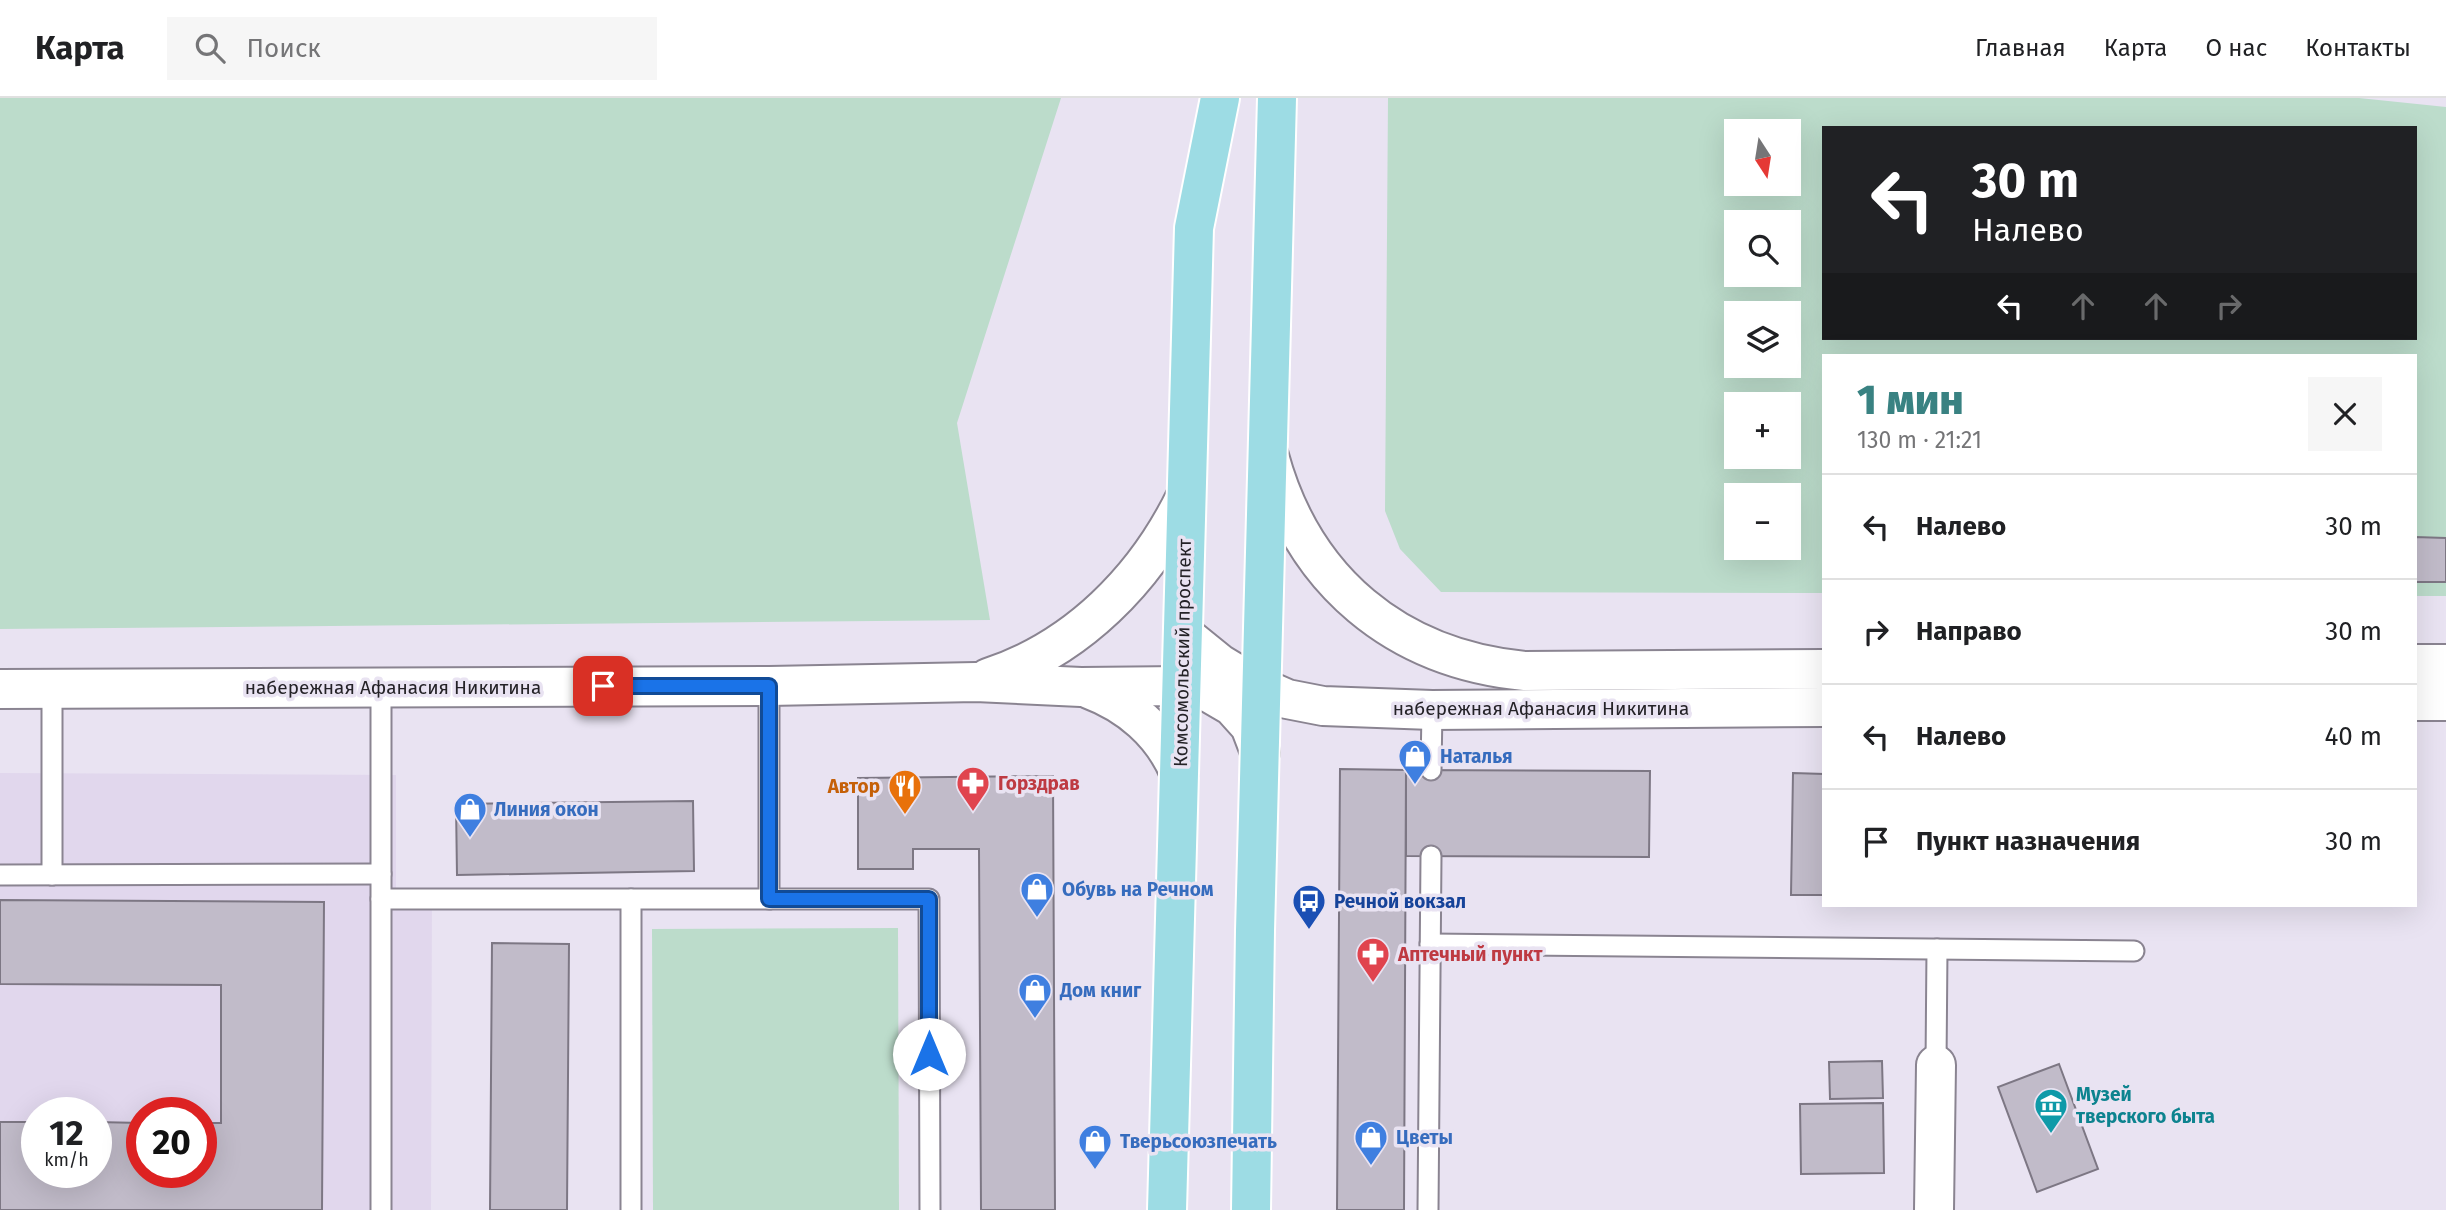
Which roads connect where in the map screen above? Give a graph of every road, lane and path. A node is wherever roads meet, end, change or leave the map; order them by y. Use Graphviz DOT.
graph roads {
  1 [pos="1220,98"];
  2 [pos="1277,98"];
  3 [pos="1268,454"];
  4 [pos="1186,496"];
  5 [pos="1183,634"];
  6 [pos="2417,664"];
  7 [pos="2446,664"];
  8 [pos="1822,669"];
  9 [pos="976,682"];
  10 [pos="769,686"];
  11 [pos="1182,686"];
  12 [pos="381,687"];
  13 [pos="1080,687"];
  14 [pos="1262,687"];
  15 [pos="0,689"];
  16 [pos="52,689"];
  17 [pos="2417,701"];
  18 [pos="2446,701"];
  19 [pos="1822,707"];
  20 [pos="1432,710"];
  21 [pos="1260,752"];
  22 [pos="1431,770"];
  23 [pos="1179,772"];
  24 [pos="1431,856"];
  25 [pos="381,874"];
  26 [pos="0,875"];
  27 [pos="52,875"];
  28 [pos="381,899"];
  29 [pos="631,899"];
  30 [pos="769,899"];
  31 [pos="1430,944"];
  32 [pos="1937,949"];
  33 [pos="2134,950"];
  34 [pos="1936,1065"];
  35 [pos="381,1210"];
  36 [pos="631,1210"];
  37 [pos="930,1210"];
  38 [pos="1167,1210"];
  39 [pos="1251,1210"];
  40 [pos="1428,1210"];
  41 [pos="1934,1210"];
  1 -- 4 [label="main road, Комсомольский проспект"];
  2 -- 3 [label="main road"];
  3 -- 8 [label="street, набережная Афанасия Никитина"];
  3 -- 14 [label="main road"];
  4 -- 5 [label="main road, Комсомольский проспект"];
  4 -- 9 [label="street"];
  5 -- 11 [label="main road, Комсомольский проспект"];
  5 -- 14 [label="street, набережная Афанасия Никитина"];
  6 -- 7 [label="street"];
  9 -- 10 [label="street, набережная Афанасия Никитина"];
  9 -- 13 [label="street, набережная Афанасия Никитина"];
  10 -- 12 [label="street, набережная Афанасия Никитина"];
  10 -- 30 [label="lane"];
  11 -- 13 [label="street"];
  11 -- 21 [label="street"];
  11 -- 23 [label="main road, Комсомольский проспект"];
  12 -- 16 [label="street, набережная Афанасия Никитина"];
  12 -- 25 [label="lane"];
  13 -- 23 [label="street"];
  14 -- 20 [label="street, набережная Афанасия Никитина"];
  14 -- 21 [label="main road"];
  15 -- 16 [label="street, набережная Афанасия Никитина"];
  16 -- 27 [label="lane"];
  17 -- 18 [label="street"];
  19 -- 20 [label="street, набережная Афанасия Никитина"];
  20 -- 22 [label="lane"];
  21 -- 39 [label="main road"];
  23 -- 38 [label="main road, Комсомольский проспект"];
  24 -- 31 [label="lane"];
  25 -- 27 [label="lane"];
  25 -- 28 [label="lane"];
  26 -- 27 [label="lane"];
  28 -- 29 [label="lane"];
  28 -- 35 [label="lane"];
  29 -- 30 [label="lane"];
  29 -- 36 [label="lane"];
  30 -- 37 [label="lane"];
  31 -- 32 [label="lane"];
  31 -- 40 [label="lane"];
  32 -- 33 [label="lane"];
  32 -- 34 [label="lane"];
  34 -- 41 [label="street"];
}
